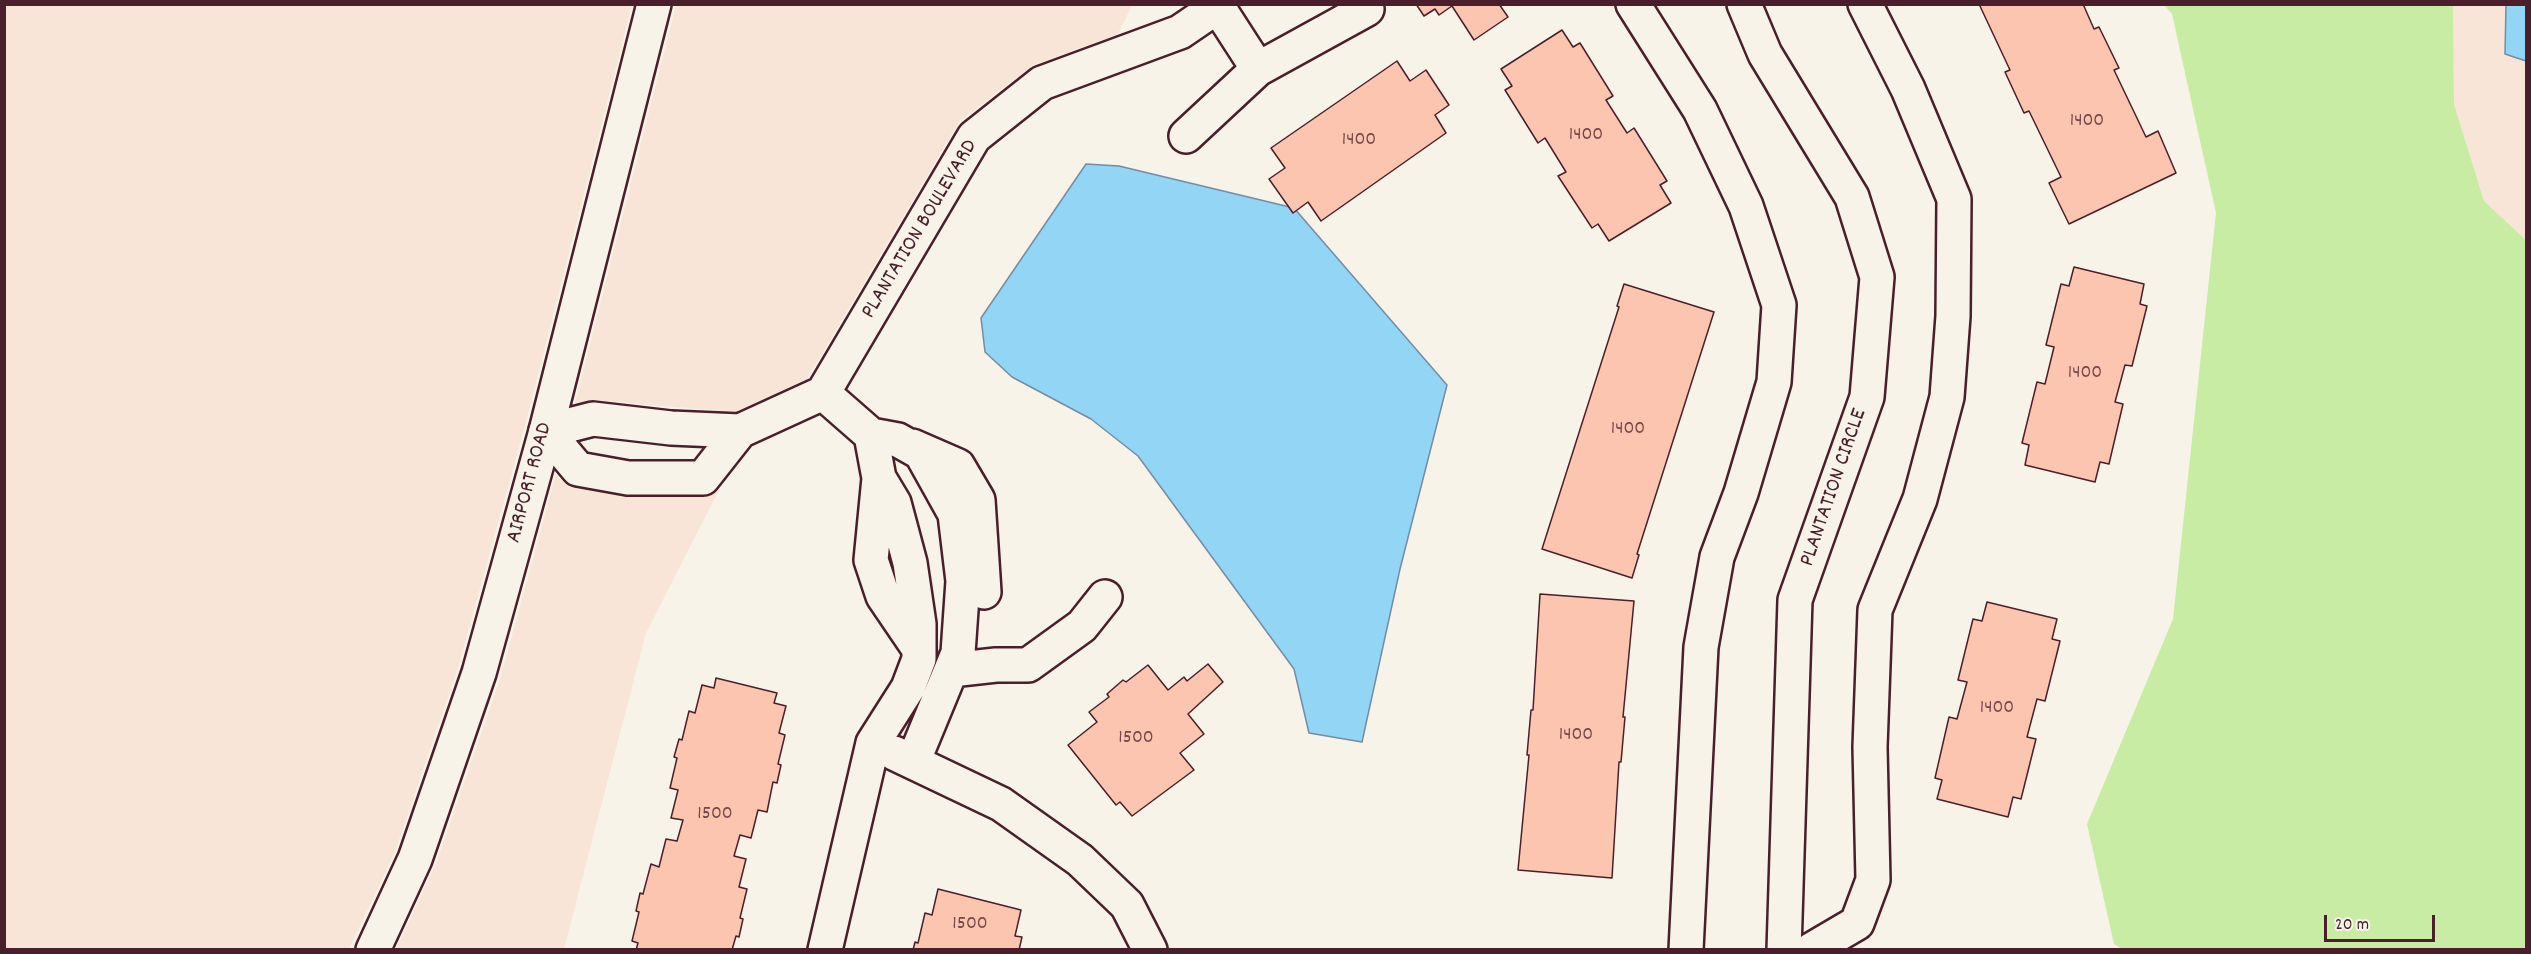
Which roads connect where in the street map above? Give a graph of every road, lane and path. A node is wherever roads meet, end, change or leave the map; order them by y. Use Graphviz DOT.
graph roads {
  1 [pos="654,4"];
  2 [pos="1634,4"];
  3 [pos="1723,4"];
  4 [pos="1744,4"];
  5 [pos="1865,4"];
  6 [pos="1219,6"];
  7 [pos="1366,9"];
  8 [pos="1765,54"];
  9 [pos="1258,69"];
  10 [pos="1186,136"];
  11 [pos="823,393"];
  12 [pos="546,431"];
  13 [pos="740,431"];
  14 [pos="885,438"];
  15 [pos="1105,597"];
  16 [pos="953,664"];
  17 [pos="873,743"];
  18 [pos="913,762"];
  19 [pos="373,950"];
  20 [pos="825,950"];
  21 [pos="1150,950"];
  22 [pos="1686,950"];
  23 [pos="1784,950"];
  24 [pos="1811,950"];
  1 -- 12 [label="street, AIRPORT ROAD"];
  2 -- 22 [label="street"];
  3 -- 8 [label="street"];
  4 -- 8 [label="street"];
  5 -- 24 [label="street"];
  6 -- 9 [label="street"];
  6 -- 11 [label="street, PLANTATION BOULEVARD"];
  7 -- 9 [label="street"];
  8 -- 23 [label="street, PLANTATION CIRCLE"];
  9 -- 10 [label="street"];
  11 -- 13 [label="street"];
  11 -- 14 [label="street"];
  12 -- 13 [label="street"];
  12 -- 13 [label="street"];
  12 -- 19 [label="street, AIRPORT ROAD"];
  14 -- 16 [label="street"];
  14 -- 17 [label="street"];
  15 -- 16 [label="street"];
  16 -- 18 [label="street"];
  17 -- 18 [label="street"];
  17 -- 20 [label="street"];
  18 -- 21 [label="street"];
}
